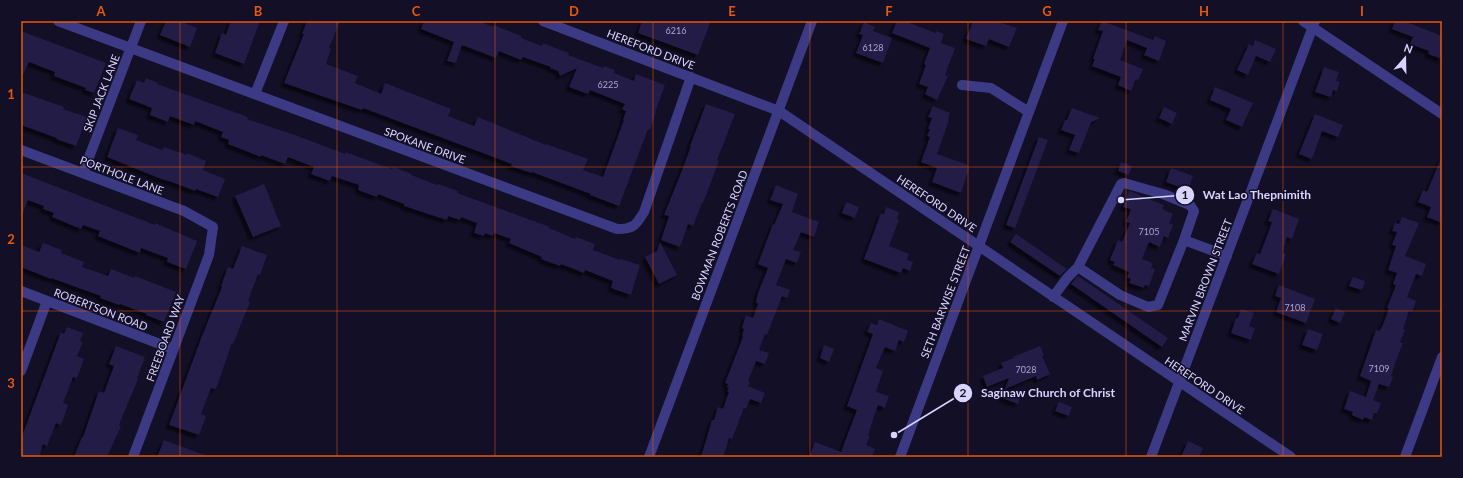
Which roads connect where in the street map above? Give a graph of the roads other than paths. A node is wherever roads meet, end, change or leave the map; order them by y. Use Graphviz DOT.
graph roads {
  1 [pos="58,21"];
  2 [pos="141,21"];
  3 [pos="284,21"];
  4 [pos="543,21"];
  5 [pos="812,21"];
  6 [pos="1063,21"];
  7 [pos="1303,21"];
  8 [pos="1314,24"];
  9 [pos="566,25"];
  10 [pos="131,48"];
  11 [pos="691,78"];
  12 [pos="962,85"];
  13 [pos="255,94"];
  14 [pos="779,111"];
  15 [pos="1029,112"];
  16 [pos="1442,114"];
  17 [pos="21,150"];
  18 [pos="83,173"];
  19 [pos="213,226"];
  20 [pos="1184,240"];
  21 [pos="979,246"];
  22 [pos="1227,256"];
  23 [pos="1078,267"];
  24 [pos="21,291"];
  25 [pos="1053,297"];
  26 [pos="47,301"];
  27 [pos="173,349"];
  28 [pos="1442,357"];
  29 [pos="21,371"];
  30 [pos="1179,382"];
  31 [pos="134,457"];
  32 [pos="649,457"];
  33 [pos="900,457"];
  34 [pos="1151,457"];
  35 [pos="1291,457"];
  36 [pos="1405,457"];
  1 -- 10 [label="street, SPOKANE DRIVE"];
  2 -- 10 [label="street, SKIP JACK LANE"];
  3 -- 13 [label="street"];
  4 -- 9 [label="street, HEREFORD DRIVE"];
  5 -- 14 [label="street, BOWMAN ROBERTS ROAD"];
  6 -- 15 [label="street, SETH BARWISE STREET"];
  7 -- 8 [label="street"];
  8 -- 16 [label="street"];
  8 -- 22 [label="street, MARVIN BROWN STREET"];
  9 -- 11 [label="street, HEREFORD DRIVE"];
  10 -- 13 [label="street, SPOKANE DRIVE"];
  10 -- 18 [label="street, SKIP JACK LANE"];
  11 -- 13 [label="street, SPOKANE DRIVE"];
  11 -- 14 [label="street, HEREFORD DRIVE"];
  12 -- 15 [label="street"];
  14 -- 21 [label="street, HEREFORD DRIVE"];
  14 -- 32 [label="street, BOWMAN ROBERTS ROAD"];
  15 -- 21 [label="street, SETH BARWISE STREET"];
  17 -- 18 [label="street, PORTHOLE LANE"];
  18 -- 19 [label="street, PORTHOLE LANE"];
  19 -- 27 [label="street, FREEBOARD WAY"];
  20 -- 22 [label="street"];
  20 -- 23 [label="street"];
  20 -- 23 [label="street"];
  21 -- 25 [label="street, HEREFORD DRIVE"];
  21 -- 33 [label="street, SETH BARWISE STREET"];
  22 -- 30 [label="street, MARVIN BROWN STREET"];
  23 -- 25 [label="street"];
  24 -- 26 [label="street, ROBERTSON ROAD"];
  25 -- 30 [label="street, HEREFORD DRIVE"];
  26 -- 27 [label="street, ROBERTSON ROAD"];
  26 -- 29 [label="street"];
  27 -- 31 [label="street, FREEBOARD WAY"];
  28 -- 36 [label="street"];
  30 -- 34 [label="street, MARVIN BROWN STREET"];
  30 -- 35 [label="street, HEREFORD DRIVE"];
}
